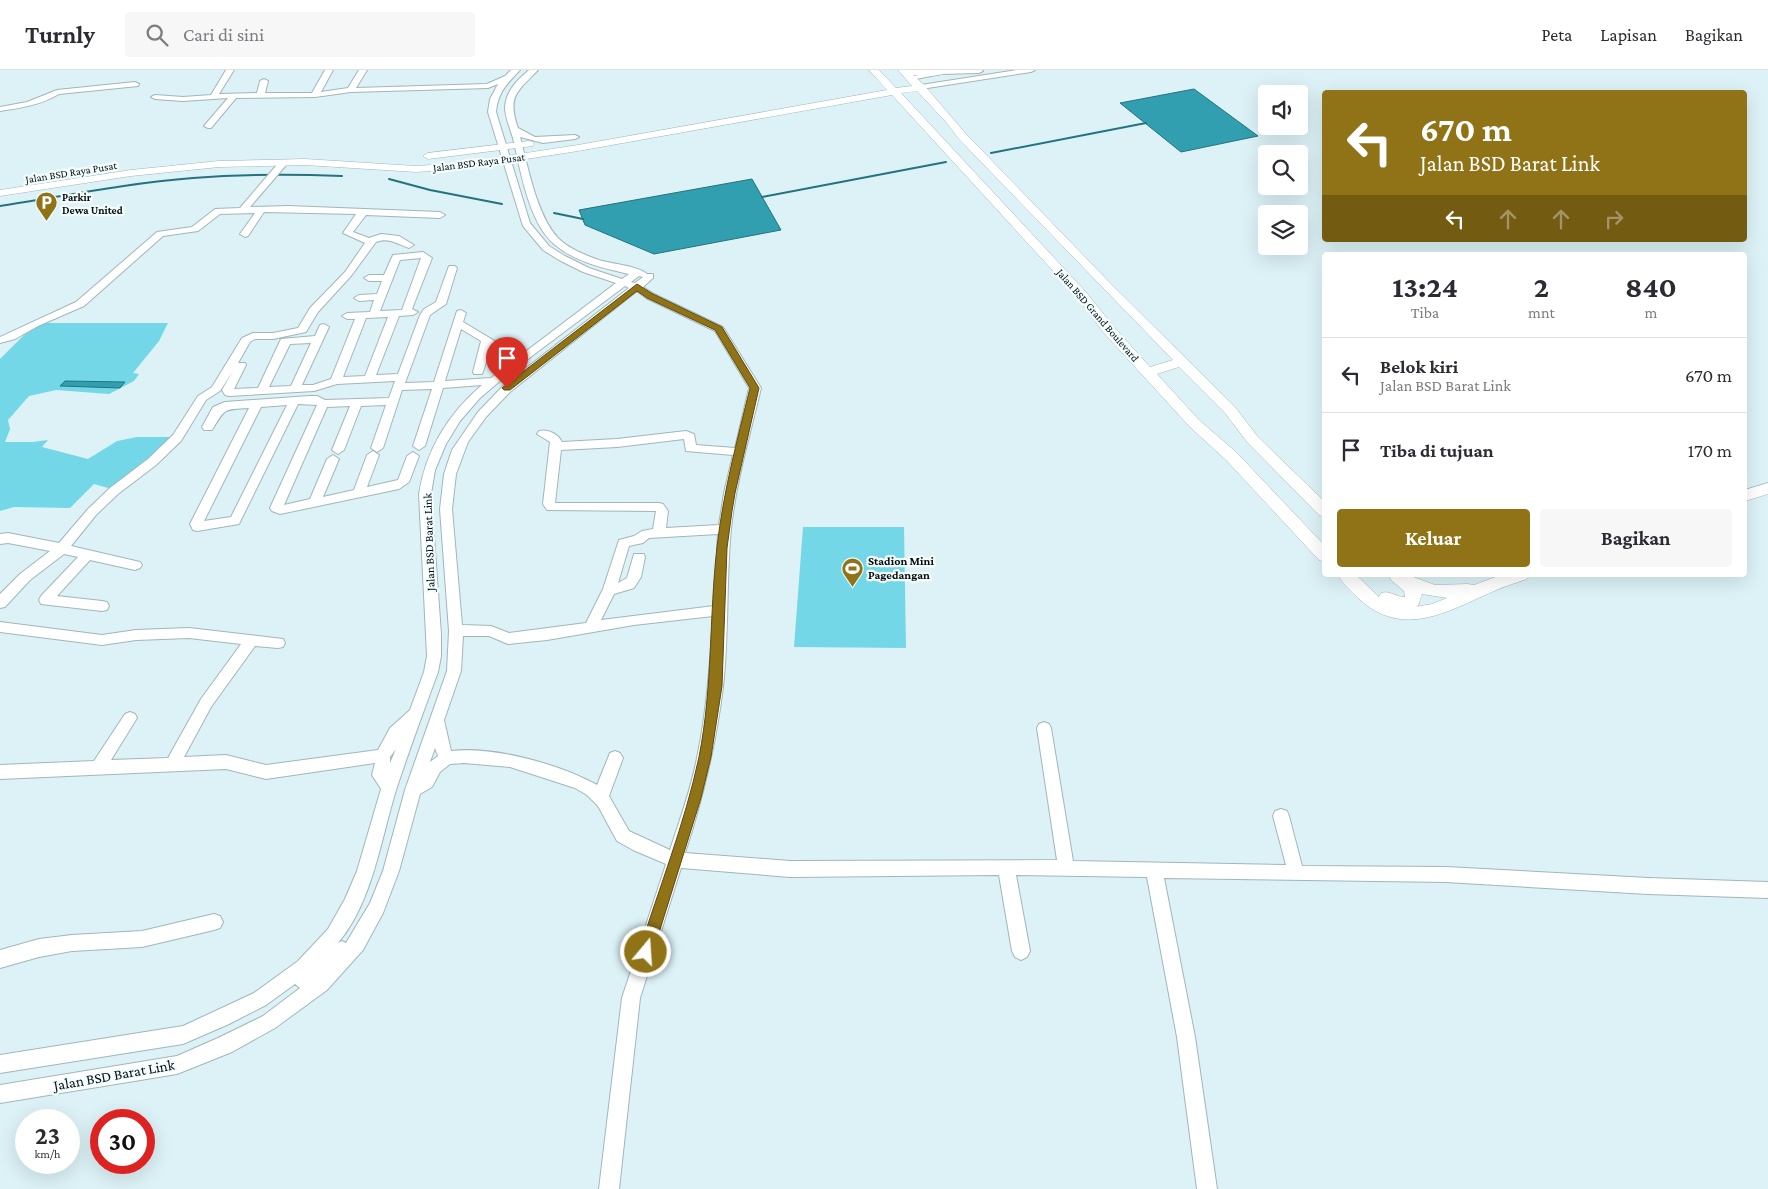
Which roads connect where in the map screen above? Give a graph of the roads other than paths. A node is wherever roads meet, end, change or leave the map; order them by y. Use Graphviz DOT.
graph roads {
  1 [pos="230,70"];
  2 [pos="329,70"];
  3 [pos="363,70"];
  4 [pos="516,70"];
  5 [pos="534,70"];
  6 [pos="875,70"];
  7 [pos="1018,70"];
  8 [pos="1031,70"];
  9 [pos="941,72"];
  10 [pos="906,73"];
  11 [pos="509,76"];
  12 [pos="264,81"];
  13 [pos="871,82"];
  14 [pos="947,83"];
  15 [pos="136,84"];
  16 [pos="488,86"];
  17 [pos="891,88"];
  18 [pos="920,88"];
  19 [pos="351,90"];
  20 [pos="315,95"];
  21 [pos="234,96"];
  22 [pos="260,96"];
  23 [pos="155,97"];
  24 [pos="212,97"];
  25 [pos="872,97"];
  26 [pos="493,100"];
  27 [pos="932,100"];
  28 [pos="905,104"];
  29 [pos="0,109"];
  30 [pos="680,118"];
  31 [pos="208,126"];
  32 [pos="514,129"];
  33 [pos="497,130"];
  34 [pos="580,136"];
  35 [pos="518,146"];
  36 [pos="503,148"];
  37 [pos="239,152"];
  38 [pos="451,155"];
  39 [pos="192,156"];
  40 [pos="414,157"];
  41 [pos="521,157"];
  42 [pos="165,158"];
  43 [pos="506,160"];
  44 [pos="277,170"];
  45 [pos="53,180"];
  46 [pos="0,183"];
  47 [pos="0,193"];
  48 [pos="262,209"];
  49 [pos="243,210"];
  50 [pos="363,212"];
  51 [pos="440,215"];
  52 [pos="245,234"];
  53 [pos="371,242"];
  54 [pos="409,245"];
  55 [pos="452,268"];
  56 [pos="636,273"];
  57 [pos="369,278"];
  58 [pos="388,278"];
  59 [pos="623,282"];
  60 [pos="637,287"];
  61 [pos="381,296"];
  62 [pos="359,298"];
  63 [pos="428,311"];
  64 [pos="400,312"];
  65 [pos="374,314"];
  66 [pos="362,315"];
  67 [pos="346,316"];
  68 [pos="324,327"];
  69 [pos="319,339"];
  70 [pos="0,340"];
  71 [pos="286,340"];
  72 [pos="487,340"];
  73 [pos="508,352"];
  74 [pos="1182,362"];
  75 [pos="478,372"];
  76 [pos="1148,372"];
  77 [pos="369,379"];
  78 [pos="336,381"];
  79 [pos="400,382"];
  80 [pos="490,384"];
  81 [pos="437,386"];
  82 [pos="261,392"];
  83 [pos="294,395"];
  84 [pos="393,401"];
  85 [pos="357,402"];
  86 [pos="256,404"];
  87 [pos="323,404"];
  88 [pos="208,427"];
  89 [pos="542,434"];
  90 [pos="557,446"];
  91 [pos="740,452"];
  92 [pos="1768,488"];
  93 [pos="359,493"];
  94 [pos="1747,495"];
  95 [pos="315,502"];
  96 [pos="1322,508"];
  97 [pos="725,529"];
  98 [pos="659,533"];
  99 [pos="0,538"];
  100 [pos="449,544"];
  101 [pos="61,549"];
  102 [pos="427,549"];
  103 [pos="1322,553"];
  104 [pos="88,554"];
  105 [pos="640,557"];
  106 [pos="135,565"];
  107 [pos="1348,577"];
  108 [pos="1357,577"];
  109 [pos="1397,577"];
  110 [pos="1398,577"];
  111 [pos="1515,577"];
  112 [pos="1486,587"];
  113 [pos="610,589"];
  114 [pos="3,596"];
  115 [pos="102,606"];
  116 [pos="720,610"];
  117 [pos="0,626"];
  118 [pos="591,627"];
  119 [pos="456,632"];
  120 [pos="251,641"];
  121 [pos="278,643"];
  122 [pos="416,714"];
  123 [pos="130,718"];
  124 [pos="437,720"];
  125 [pos="1044,728"];
  126 [pos="382,756"];
  127 [pos="447,758"];
  128 [pos="615,758"];
  129 [pos="172,765"];
  130 [pos="98,769"];
  131 [pos="0,772"];
  132 [pos="389,788"];
  133 [pos="412,790"];
  134 [pos="601,796"];
  135 [pos="1281,816"];
  136 [pos="676,860"];
  137 [pos="1006,868"];
  138 [pos="1066,868"];
  139 [pos="1154,871"];
  140 [pos="1296,872"];
  141 [pos="1768,890"];
  142 [pos="214,922"];
  143 [pos="362,935"];
  144 [pos="1021,951"];
  145 [pos="0,959"];
  146 [pos="297,972"];
  147 [pos="0,1064"];
  148 [pos="0,1094"];
  149 [pos="609,1189"];
  150 [pos="1207,1189"];
  1 -- 24 [label="street"];
  2 -- 20 [label="street"];
  3 -- 19 [label="street"];
  4 -- 11 [label="street"];
  5 -- 32 [label="street"];
  6 -- 13 [label="main road"];
  6 -- 17 [label="main road, Jalan BSD Grand Boulevard"];
  7 -- 9 [label="street"];
  8 -- 14 [label="street"];
  9 -- 10 [label="main road"];
  10 -- 17 [label="main road"];
  10 -- 18 [label="main road, Jalan BSD Grand Boulevard"];
  11 -- 16 [label="street"];
  11 -- 26 [label="street"];
  12 -- 22 [label="street"];
  14 -- 18 [label="street"];
  14 -- 27 [label="street"];
  15 -- 29 [label="street"];
  16 -- 19 [label="street"];
  16 -- 26 [label="street"];
  17 -- 18 [label="main road"];
  17 -- 25 [label="main road, Jalan BSD Raya Pusat"];
  17 -- 28 [label="main road, Jalan BSD Grand Boulevard"];
  17 -- 30 [label="main road"];
  18 -- 27 [label="main road, Jalan BSD Grand Boulevard"];
  19 -- 20 [label="street"];
  20 -- 22 [label="street"];
  21 -- 22 [label="street"];
  21 -- 24 [label="street"];
  21 -- 31 [label="street"];
  23 -- 24 [label="street"];
  25 -- 28 [label="main road"];
  25 -- 41 [label="main road, Jalan BSD Raya Pusat"];
  26 -- 33 [label="street"];
  27 -- 74 [label="main road, Jalan BSD Grand Boulevard"];
  28 -- 76 [label="main road, Jalan BSD Grand Boulevard"];
  32 -- 34 [label="street"];
  32 -- 35 [label="street"];
  33 -- 36 [label="street"];
  33 -- 38 [label="street"];
  34 -- 35 [label="main road, Jalan BSD Raya Pusat"];
  35 -- 36 [label="main road, Jalan BSD Raya Pusat"];
  35 -- 41 [label="street"];
  36 -- 38 [label="main road, Jalan BSD Raya Pusat"];
  36 -- 43 [label="street"];
  37 -- 39 [label="main road"];
  38 -- 40 [label="main road, Jalan BSD Raya Pusat"];
  41 -- 43 [label="main road, Jalan BSD Raya Pusat"];
  41 -- 56 [label="street"];
  42 -- 45 [label="main road, Jalan BSD Raya Pusat"];
  43 -- 44 [label="main road, Jalan BSD Raya Pusat"];
  43 -- 59 [label="street"];
  44 -- 45 [label="main road, Jalan BSD Raya Pusat"];
  44 -- 49 [label="street"];
  45 -- 46 [label="main road, Jalan BSD Raya Pusat"];
  45 -- 47 [label="main road, Jalan BSD Raya Pusat"];
  48 -- 49 [label="street"];
  48 -- 50 [label="street"];
  48 -- 52 [label="street"];
  49 -- 70 [label="street"];
  50 -- 51 [label="street"];
  50 -- 53 [label="street"];
  53 -- 54 [label="street"];
  53 -- 101 [label="street"];
  55 -- 63 [label="street"];
  56 -- 59 [label="street, Jalan BSD Barat Link"];
  56 -- 60 [label="street, Jalan BSD Barat Link"];
  57 -- 58 [label="street"];
  58 -- 61 [label="street"];
  58 -- 64 [label="street"];
  59 -- 60 [label="street"];
  59 -- 80 [label="street, Jalan BSD Barat Link"];
  60 -- 91 [label="street"];
  60 -- 100 [label="street, Jalan BSD Barat Link"];
  61 -- 62 [label="street"];
  61 -- 65 [label="street"];
  63 -- 64 [label="street"];
  63 -- 79 [label="street"];
  64 -- 65 [label="street"];
  64 -- 77 [label="street"];
  65 -- 66 [label="street"];
  66 -- 67 [label="street"];
  66 -- 78 [label="street"];
  68 -- 69 [label="street"];
  69 -- 71 [label="street"];
  69 -- 83 [label="street"];
  71 -- 82 [label="street"];
  71 -- 82 [label="street"];
  72 -- 73 [label="street"];
  72 -- 75 [label="street"];
  72 -- 81 [label="street"];
  74 -- 76 [label="main road"];
  74 -- 96 [label="main road, Jalan BSD Grand Boulevard"];
  76 -- 103 [label="main road, Jalan BSD Grand Boulevard"];
  77 -- 78 [label="street"];
  77 -- 79 [label="street"];
  78 -- 83 [label="street"];
  79 -- 81 [label="street"];
  79 -- 84 [label="street"];
  80 -- 81 [label="street"];
  80 -- 102 [label="street, Jalan BSD Barat Link"];
  81 -- 93 [label="street"];
  82 -- 83 [label="street"];
  83 -- 86 [label="street"];
  83 -- 86 [label="street"];
  83 -- 87 [label="street"];
  84 -- 85 [label="street"];
  84 -- 93 [label="street"];
  85 -- 87 [label="street"];
  85 -- 95 [label="street"];
  86 -- 88 [label="street"];
  87 -- 95 [label="street"];
  89 -- 90 [label="street"];
  90 -- 91 [label="street"];
  90 -- 98 [label="street"];
  91 -- 97 [label="street"];
  92 -- 94 [label="main road"];
  93 -- 95 [label="street"];
  97 -- 98 [label="street"];
  97 -- 116 [label="street"];
  98 -- 113 [label="street"];
  99 -- 101 [label="street"];
  100 -- 102 [label="street"];
  100 -- 119 [label="street, Jalan BSD Barat Link"];
  101 -- 104 [label="street"];
  101 -- 114 [label="street"];
  102 -- 122 [label="street, Jalan BSD Barat Link"];
  104 -- 106 [label="street"];
  104 -- 115 [label="street"];
  105 -- 113 [label="street"];
  107 -- 112 [label="main road"];
  108 -- 109 [label="main road"];
  110 -- 112 [label="main road"];
  111 -- 112 [label="main road"];
  113 -- 118 [label="street"];
  116 -- 118 [label="street"];
  116 -- 136 [label="street"];
  117 -- 120 [label="street"];
  118 -- 119 [label="street"];
  119 -- 124 [label="street, Jalan BSD Barat Link"];
  120 -- 121 [label="street"];
  120 -- 129 [label="street"];
  122 -- 126 [label="street"];
  122 -- 132 [label="street, Jalan BSD Barat Link"];
  123 -- 130 [label="street"];
  124 -- 127 [label="street"];
  124 -- 133 [label="street, Jalan BSD Barat Link"];
  125 -- 138 [label="street"];
  126 -- 129 [label="street"];
  126 -- 132 [label="street"];
  127 -- 133 [label="street"];
  127 -- 134 [label="street"];
  128 -- 134 [label="street"];
  129 -- 130 [label="street"];
  130 -- 131 [label="street"];
  132 -- 146 [label="street, Jalan BSD Barat Link"];
  133 -- 143 [label="street, Jalan BSD Barat Link"];
  134 -- 136 [label="street"];
  135 -- 140 [label="street"];
  136 -- 137 [label="street"];
  136 -- 149 [label="street"];
  137 -- 138 [label="street"];
  137 -- 144 [label="street"];
  138 -- 139 [label="street"];
  139 -- 140 [label="street"];
  139 -- 150 [label="street"];
  140 -- 141 [label="street"];
  142 -- 145 [label="street"];
  143 -- 146 [label="street"];
  143 -- 148 [label="street, Jalan BSD Barat Link"];
  146 -- 147 [label="street, Jalan BSD Barat Link"];
}
